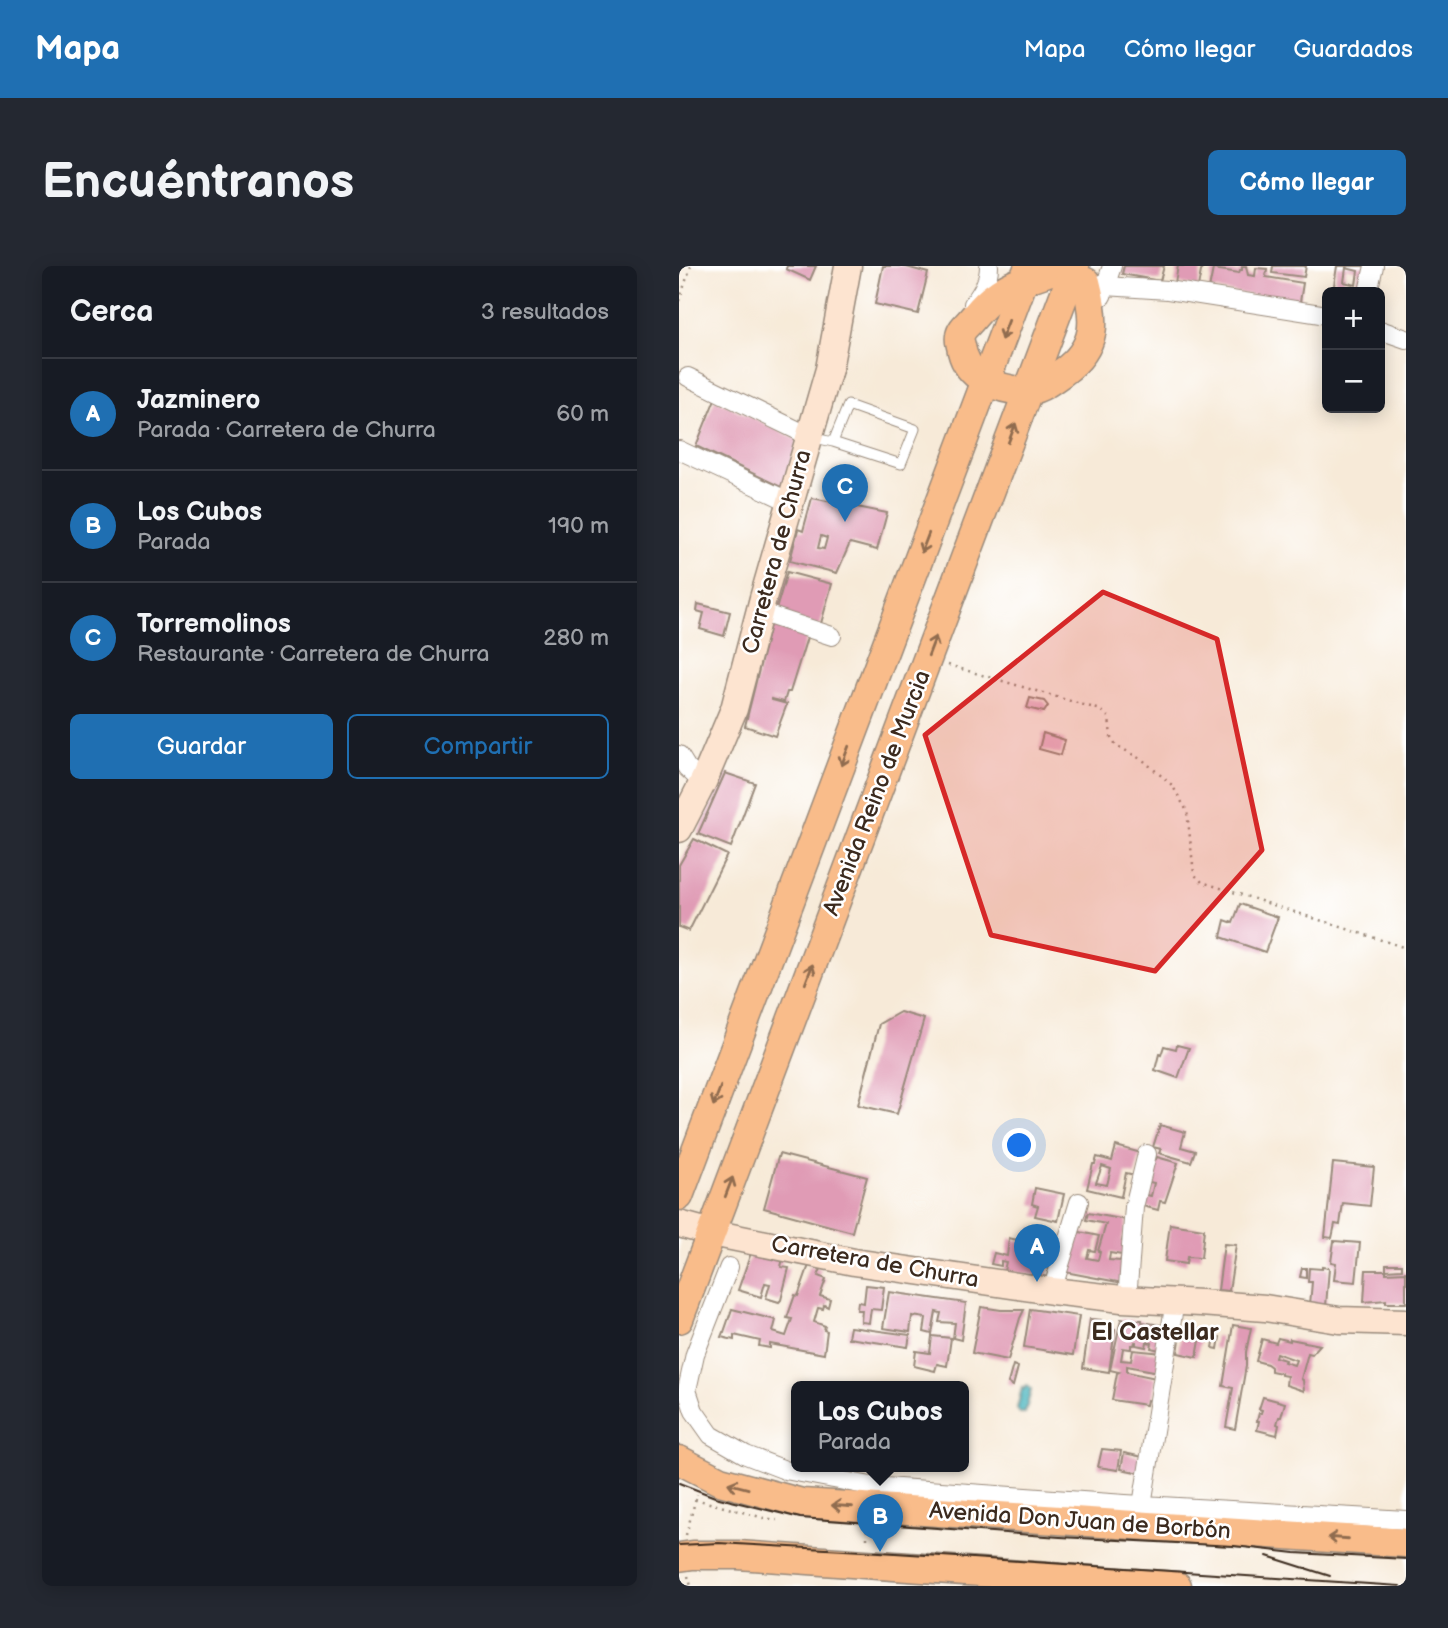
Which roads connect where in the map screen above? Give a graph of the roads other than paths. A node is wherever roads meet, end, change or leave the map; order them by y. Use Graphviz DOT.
graph roads {
  1 [pos="848,266"];
  2 [pos="989,266"];
  3 [pos="1112,266"];
  4 [pos="1374,266"];
  5 [pos="1061,274"];
  6 [pos="1369,287"];
  7 [pos="1322,314"];
  8 [pos="1385,332"];
  9 [pos="960,333"];
  10 [pos="1406,339"];
  11 [pos="688,377"];
  12 [pos="986,381"];
  13 [pos="1028,391"];
  14 [pos="821,439"];
  15 [pos="679,450"];
  16 [pos="790,502"];
  17 [pos="759,612"];
  18 [pos="832,636"];
  19 [pos="679,755"];
  20 [pos="703,783"];
  21 [pos="679,829"];
  22 [pos="1147,1154"];
  23 [pos="679,1196"];
  24 [pos="1079,1202"];
  25 [pos="679,1224"];
  26 [pos="712,1233"];
  27 [pos="729,1267"];
  28 [pos="1052,1291"];
  29 [pos="1127,1300"];
  30 [pos="1175,1301"];
  31 [pos="679,1319"];
  32 [pos="1406,1322"];
  33 [pos="679,1460"];
  34 [pos="791,1471"];
  35 [pos="796,1472"];
  36 [pos="1142,1505"];
  37 [pos="1406,1520"];
  38 [pos="1406,1543"];
  39 [pos="681,1556"];
  40 [pos="1177,1586"];
  1 -- 14 [label="street, Carretera de Churra"];
  2 -- 9 [label="street"];
  3 -- 5 [label="street"];
  4 -- 6 [label="street"];
  5 -- 7 [label="street"];
  5 -- 9 [label="main road"];
  5 -- 12 [label="main road, Avenida Reino de Murcia, one-way"];
  5 -- 13 [label="main road, Avenida Reino de Murcia"];
  5 -- 13 [label="main road"];
  8 -- 10 [label="street"];
  9 -- 12 [label="main road"];
  11 -- 14 [label="street"];
  12 -- 13 [label="main road"];
  12 -- 23 [label="main road, Avenida Reino de Murcia, one-way"];
  26 -- 13 [label="main road, Avenida Reino de Murcia, one-way"];
  14 -- 14 [label="lane"];
  14 -- 16 [label="street, Carretera de Churra"];
  15 -- 16 [label="street"];
  16 -- 17 [label="street, Carretera de Churra"];
  17 -- 18 [label="street"];
  17 -- 20 [label="street, Carretera de Churra"];
  19 -- 20 [label="street"];
  20 -- 21 [label="street, Carretera de Churra"];
  22 -- 29 [label="street"];
  24 -- 28 [label="street"];
  25 -- 26 [label="street, Carretera de Churra"];
  26 -- 28 [label="street, Carretera de Churra"];
  26 -- 31 [label="main road, Avenida Reino de Murcia"];
  27 -- 34 [label="street"];
  28 -- 29 [label="street, Carretera de Churra"];
  29 -- 30 [label="street, Carretera de Churra"];
  30 -- 32 [label="street, Carretera de Churra"];
  30 -- 36 [label="street"];
  38 -- 33 [label="main road, Avenida Don Juan de Borbón, one-way"];
  35 -- 36 [label="street"];
  36 -- 37 [label="street"];
  39 -- 40 [label="main road"];
}
